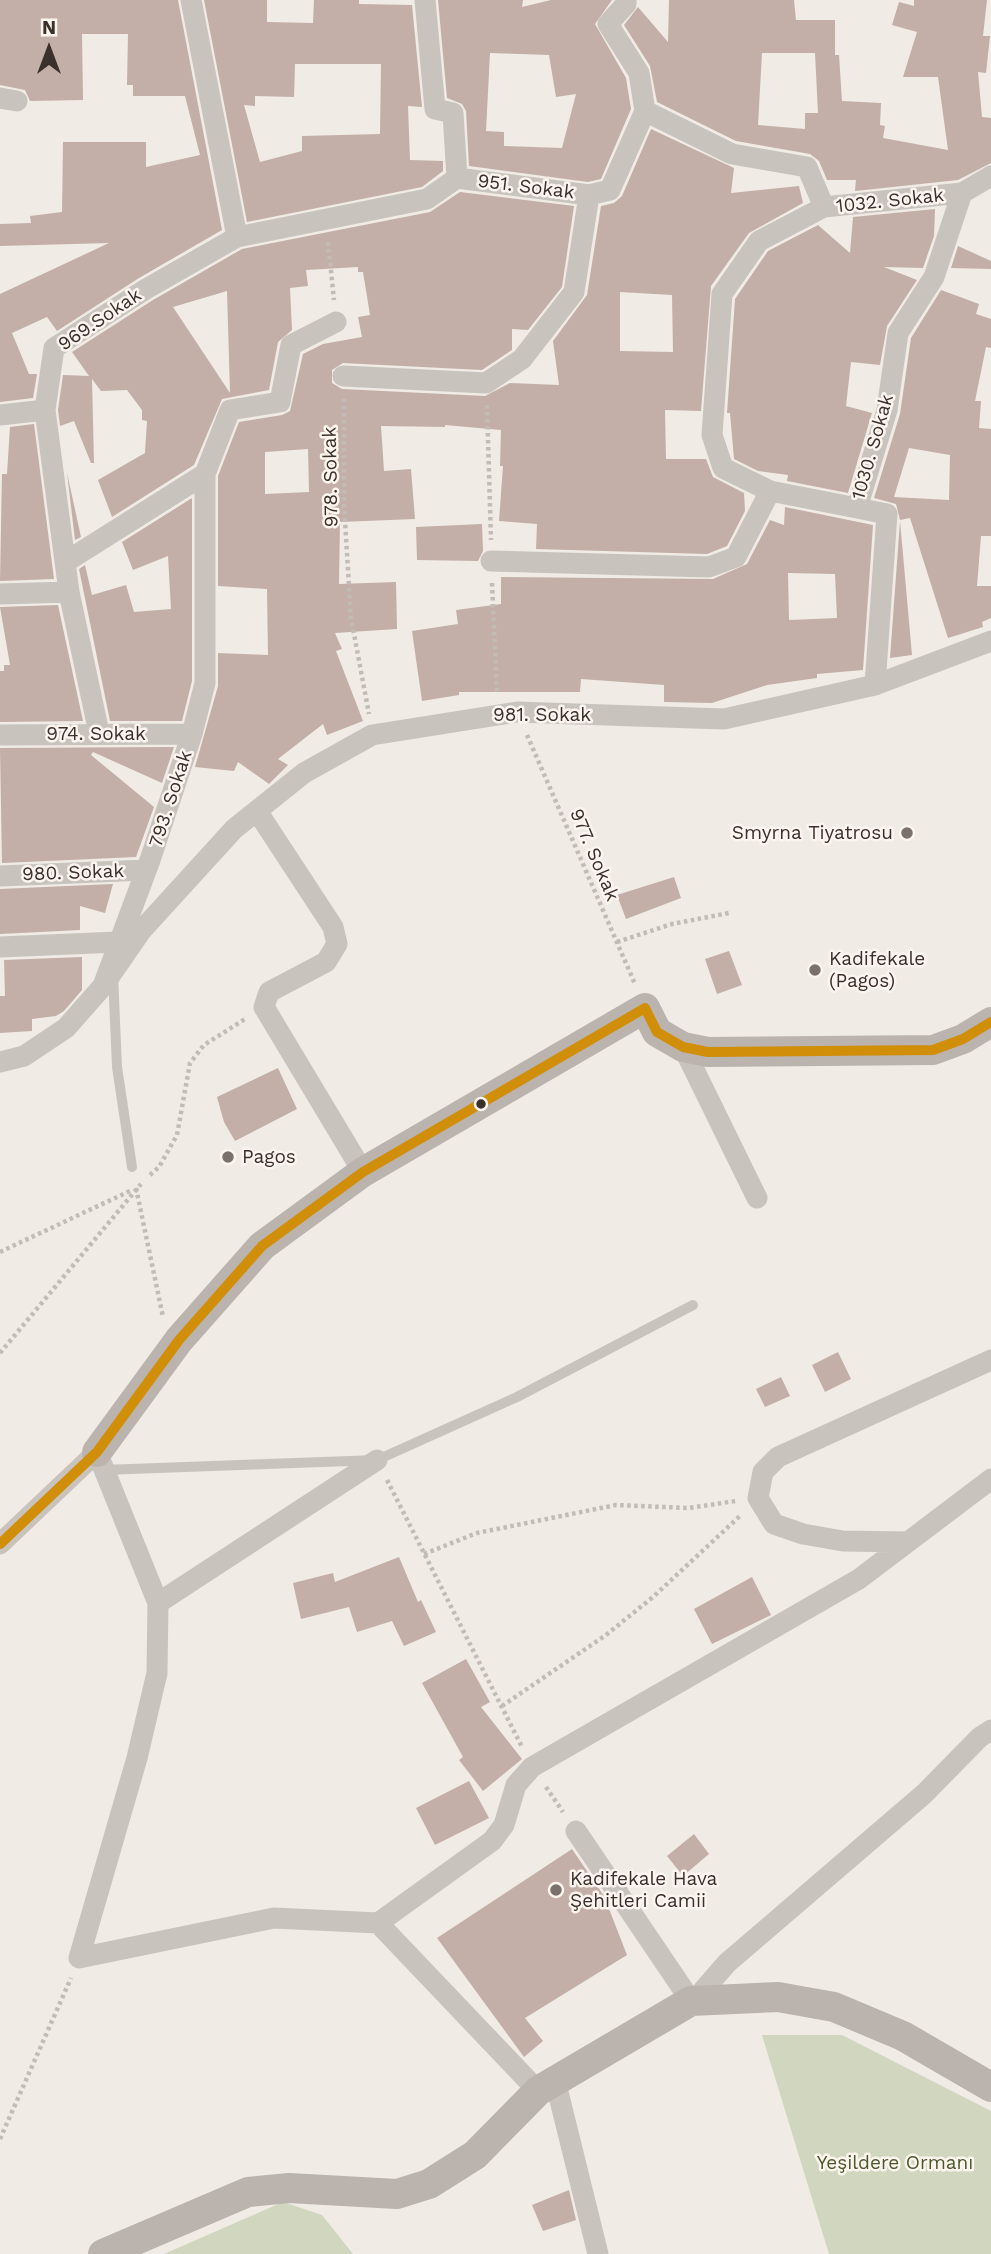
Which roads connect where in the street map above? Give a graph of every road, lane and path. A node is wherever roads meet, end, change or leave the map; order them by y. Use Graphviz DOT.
graph roads {
  1 [pos="191,0"];
  2 [pos="425,0"];
  3 [pos="626,0"];
  4 [pos="645,111"];
  5 [pos="991,176"];
  6 [pos="457,178"];
  7 [pos="962,193"];
  8 [pos="589,195"];
  9 [pos="824,208"];
  10 [pos="325,217"];
  11 [pos="237,237"];
  12 [pos="336,322"];
  13 [pos="343,376"];
  14 [pos="45,410"];
  15 [pos="0,415"];
  16 [pos="205,474"];
  17 [pos="770,491"];
  18 [pos="857,508"];
  19 [pos="67,561"];
  20 [pos="492,561"];
  21 [pos="69,592"];
  22 [pos="0,594"];
  23 [pos="991,641"];
  24 [pos="875,685"];
  25 [pos="517,712"];
  26 [pos="99,733"];
  27 [pos="0,734"];
  28 [pos="192,734"];
  29 [pos="372,734"];
  30 [pos="257,811"];
  31 [pos="146,870"];
  32 [pos="0,876"];
  33 [pos="729,913"];
  34 [pos="118,942"];
  35 [pos="617,942"];
  36 [pos="0,947"];
  37 [pos="108,979"];
  38 [pos="645,1008"];
  39 [pos="991,1023"];
  40 [pos="683,1047"];
  41 [pos="0,1062"];
  42 [pos="132,1167"];
  43 [pos="363,1172"];
  44 [pos="136,1188"];
  45 [pos="757,1198"];
  46 [pos="0,1252"];
  47 [pos="156,1289"];
  48 [pos="692,1305"];
  49 [pos="991,1360"];
  50 [pos="377,1460"];
  51 [pos="100,1461"];
  52 [pos="991,1479"];
  53 [pos="758,1498"];
  54 [pos="907,1542"];
  55 [pos="0,1544"];
  56 [pos="424,1554"];
  57 [pos="158,1603"];
  58 [pos="502,1706"];
  59 [pos="991,1730"];
  60 [pos="532,1767"];
  61 [pos="576,1831"];
  62 [pos="378,1923"];
  63 [pos="79,1958"];
  64 [pos="693,2001"];
  65 [pos="547,2085"];
  66 [pos="991,2087"];
  67 [pos="0,2139"];
  68 [pos="103,2254"];
  69 [pos="598,2254"];
  1 -- 11 [label="street"];
  2 -- 6 [label="street"];
  3 -- 4 [label="street"];
  4 -- 8 [label="street, 951. Sokak"];
  4 -- 9 [label="street, 1032. Sokak"];
  5 -- 7 [label="street"];
  6 -- 8 [label="street, 951. Sokak"];
  6 -- 10 [label="street, 951. Sokak"];
  7 -- 9 [label="street, 1032. Sokak"];
  7 -- 18 [label="street, 1030. Sokak"];
  8 -- 13 [label="street"];
  9 -- 17 [label="street, 1030. Sokak"];
  10 -- 11 [label="street, 951. Sokak"];
  10 -- 12 [label="path"];
  11 -- 14 [label="street, 969.Sokak"];
  12 -- 16 [label="street"];
  13 -- 29 [label="path, 978. Sokak"];
  14 -- 15 [label="street"];
  14 -- 19 [label="street, 969.Sokak"];
  16 -- 19 [label="street"];
  16 -- 28 [label="street, 793. Sokak"];
  17 -- 18 [label="street, 1030. Sokak"];
  17 -- 20 [label="street"];
  18 -- 24 [label="street"];
  19 -- 21 [label="street, 969.Sokak"];
  21 -- 22 [label="street"];
  21 -- 26 [label="street, 969.Sokak"];
  23 -- 24 [label="street, 981. Sokak"];
  24 -- 25 [label="street, 981. Sokak"];
  25 -- 29 [label="street, 981. Sokak"];
  25 -- 35 [label="path, 977. Sokak"];
  26 -- 27 [label="street, 974. Sokak"];
  26 -- 28 [label="street, 974. Sokak"];
  28 -- 31 [label="street, 793. Sokak"];
  29 -- 30 [label="street, 981. Sokak"];
  30 -- 37 [label="street, 981. Sokak"];
  30 -- 43 [label="street"];
  31 -- 32 [label="street, 980. Sokak"];
  31 -- 34 [label="street, 793. Sokak"];
  33 -- 35 [label="path"];
  34 -- 36 [label="street"];
  34 -- 37 [label="street, 793. Sokak"];
  35 -- 38 [label="path, 977. Sokak"];
  37 -- 41 [label="street, 793. Sokak"];
  37 -- 42 [label="lane"];
  38 -- 40 [label="street"];
  38 -- 43 [label="street"];
  39 -- 40 [label="street"];
  40 -- 45 [label="street"];
  42 -- 44 [label="path"];
  43 -- 51 [label="street"];
  44 -- 46 [label="path"];
  44 -- 47 [label="path"];
  48 -- 50 [label="lane"];
  49 -- 53 [label="street"];
  50 -- 51 [label="lane"];
  50 -- 56 [label="path"];
  50 -- 57 [label="street"];
  51 -- 55 [label="street"];
  51 -- 57 [label="street"];
  52 -- 54 [label="street"];
  53 -- 54 [label="street"];
  53 -- 56 [label="path"];
  53 -- 58 [label="path"];
  54 -- 60 [label="street"];
  56 -- 58 [label="path"];
  57 -- 63 [label="street"];
  58 -- 60 [label="path"];
  59 -- 64 [label="street"];
  60 -- 61 [label="path"];
  60 -- 62 [label="street"];
  61 -- 64 [label="street"];
  62 -- 63 [label="street"];
  62 -- 65 [label="street"];
  63 -- 67 [label="path"];
  64 -- 65 [label="street"];
  64 -- 66 [label="street"];
  65 -- 68 [label="street"];
  65 -- 69 [label="street"];
}
